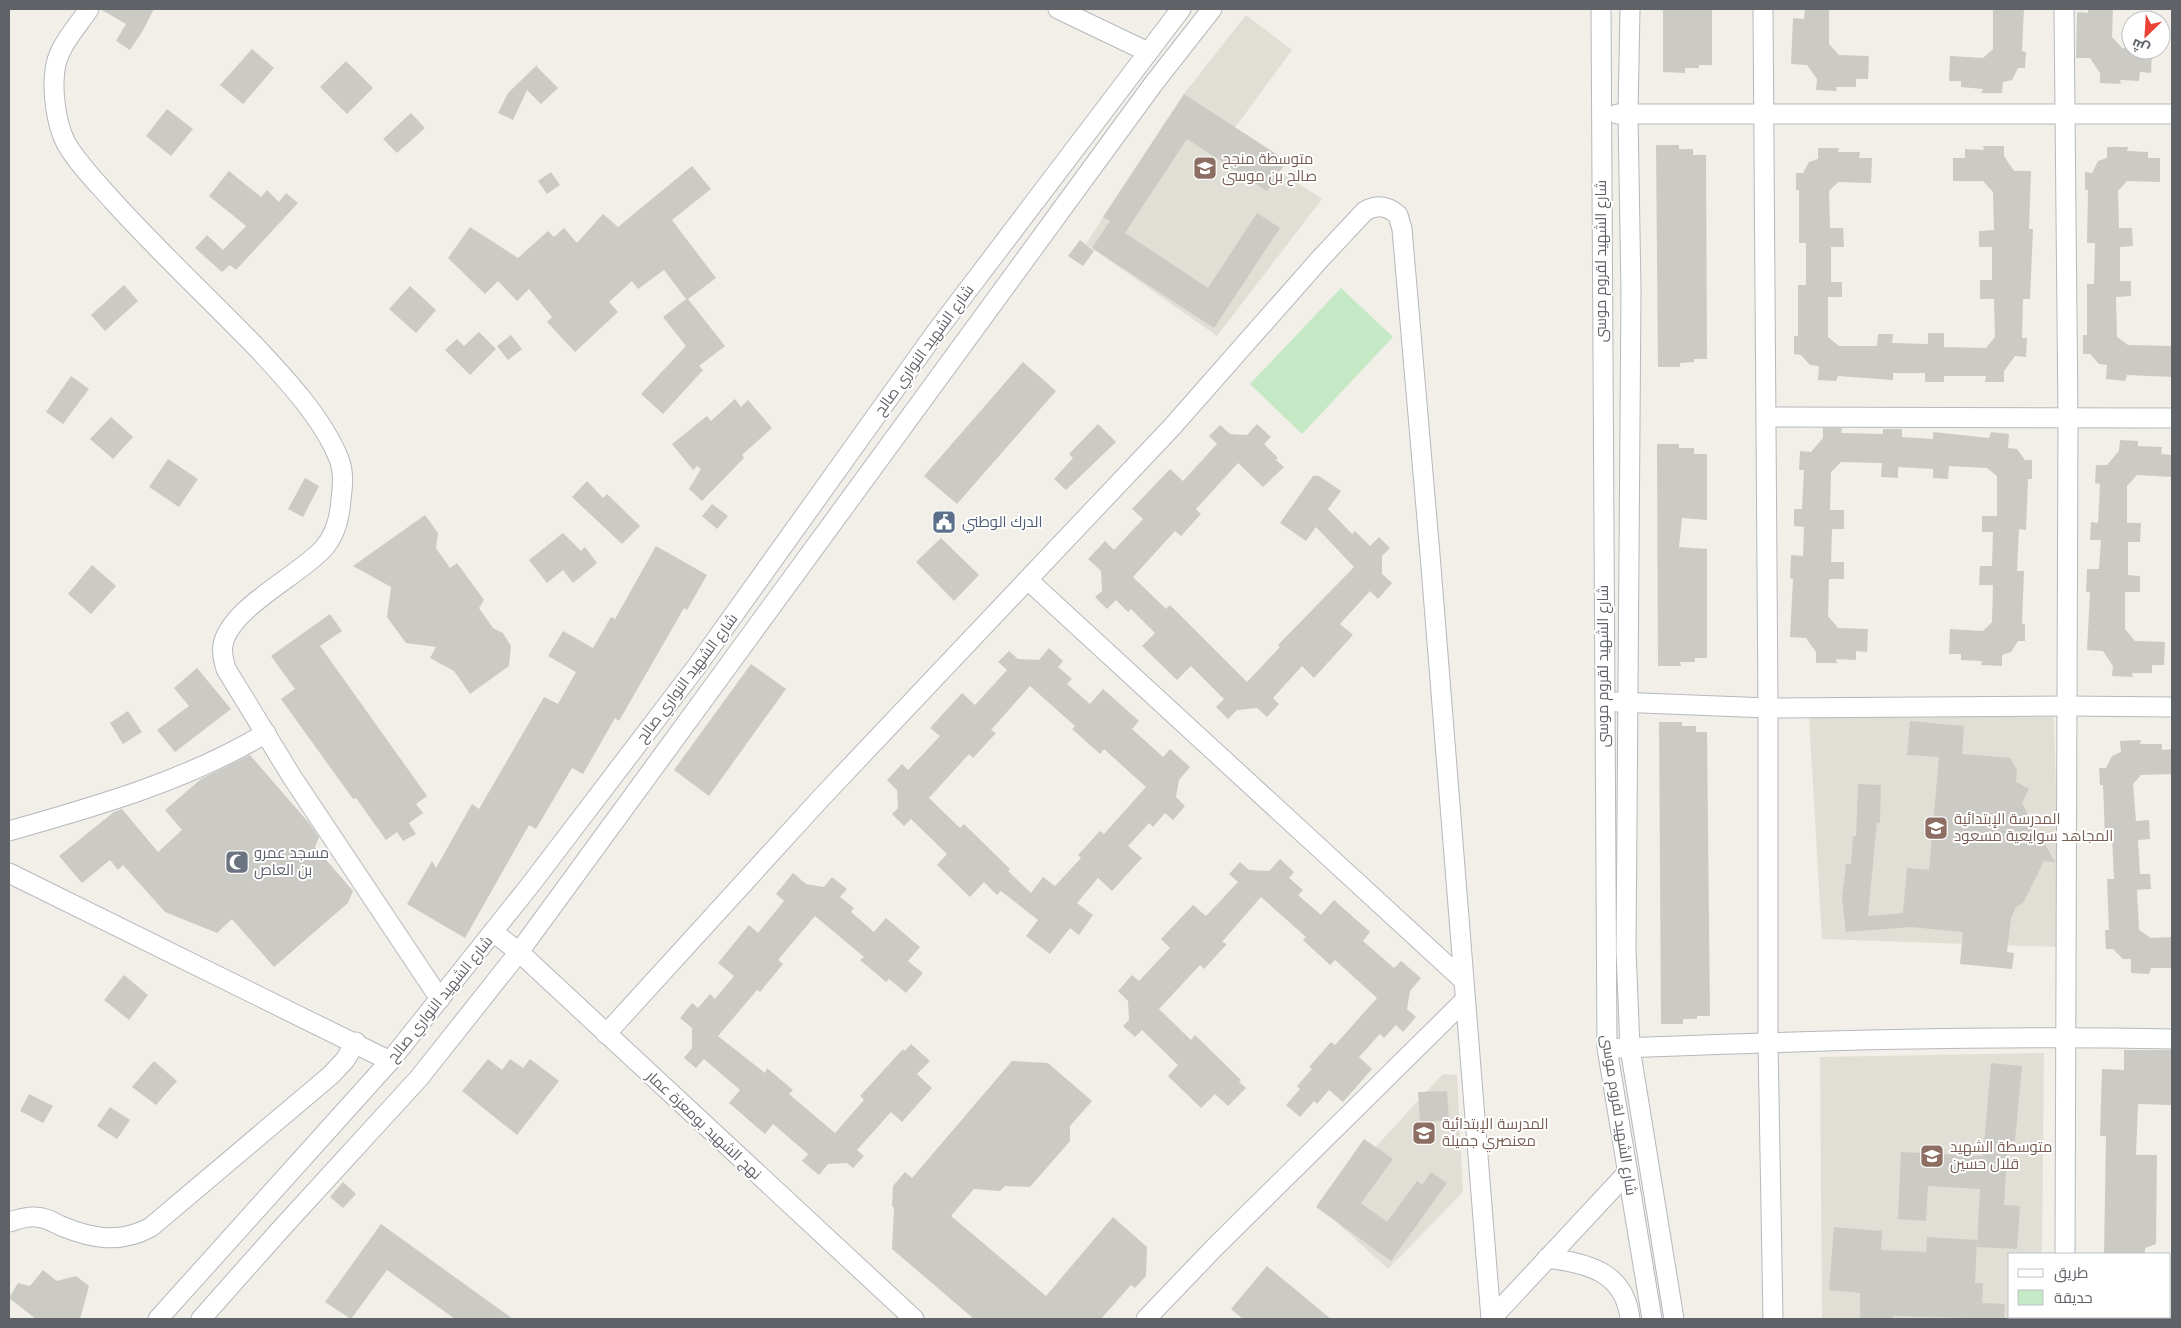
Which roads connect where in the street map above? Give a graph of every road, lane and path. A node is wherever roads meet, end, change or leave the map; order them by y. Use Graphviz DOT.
graph roads {
  1 [pos="89,9"];
  2 [pos="1058,9"];
  3 [pos="1181,9"];
  4 [pos="1212,9"];
  5 [pos="1601,9"];
  6 [pos="1630,9"];
  7 [pos="1763,9"];
  8 [pos="2064,9"];
  9 [pos="1148,52"];
  10 [pos="2064,113"];
  11 [pos="1600,114"];
  12 [pos="1628,114"];
  13 [pos="2172,114"];
  14 [pos="1763,115"];
  15 [pos="1766,417"];
  16 [pos="2172,418"];
  17 [pos="2068,420"];
  18 [pos="1028,580"];
  19 [pos="1604,702"];
  20 [pos="1628,702"];
  21 [pos="2067,706"];
  22 [pos="2172,707"];
  23 [pos="1768,708"];
  24 [pos="266,732"];
  25 [pos="9,830"];
  26 [pos="9,873"];
  27 [pos="493,932"];
  28 [pos="519,952"];
  29 [pos="1463,980"];
  30 [pos="440,999"];
  31 [pos="1465,1000"];
  32 [pos="606,1034"];
  33 [pos="2066,1036"];
  34 [pos="2172,1039"];
  35 [pos="1768,1041"];
  36 [pos="356,1042"];
  37 [pos="1606,1048"];
  38 [pos="1630,1048"];
  39 [pos="390,1061"];
  40 [pos="1628,1172"];
  41 [pos="9,1222"];
  42 [pos="2065,1253"];
  43 [pos="1547,1258"];
  44 [pos="158,1319"];
  45 [pos="201,1319"];
  46 [pos="914,1319"];
  47 [pos="1146,1319"];
  48 [pos="1491,1319"];
  49 [pos="1630,1319"];
  50 [pos="1652,1319"];
  51 [pos="1674,1319"];
  52 [pos="1773,1319"];
  1 -- 24 [label="street"];
  2 -- 9 [label="street"];
  3 -- 9 [label="street, شارع الشهيد النواري صالح"];
  4 -- 28 [label="street, شارع الشهيد النواري صالح"];
  5 -- 11 [label="street, شارع الشهيد لقروم موسى"];
  6 -- 12 [label="street, شارع الشهيد لقروم موسى"];
  7 -- 14 [label="street"];
  8 -- 10 [label="street"];
  9 -- 27 [label="street, شارع الشهيد النواري صالح"];
  10 -- 13 [label="street"];
  10 -- 14 [label="street"];
  10 -- 17 [label="street"];
  11 -- 12 [label="street"];
  11 -- 19 [label="street, شارع الشهيد لقروم موسى"];
  12 -- 14 [label="street"];
  12 -- 20 [label="street, شارع الشهيد لقروم موسى"];
  14 -- 15 [label="street"];
  15 -- 17 [label="street"];
  15 -- 23 [label="street"];
  16 -- 17 [label="street"];
  17 -- 21 [label="street"];
  18 -- 29 [label="street"];
  18 -- 29 [label="street"];
  18 -- 32 [label="street"];
  19 -- 20 [label="street"];
  19 -- 37 [label="street, شارع الشهيد لقروم موسى"];
  20 -- 23 [label="street"];
  20 -- 38 [label="street, شارع الشهيد لقروم موسى"];
  21 -- 22 [label="street"];
  21 -- 23 [label="street"];
  21 -- 33 [label="street"];
  23 -- 35 [label="street"];
  24 -- 25 [label="street"];
  24 -- 30 [label="street"];
  26 -- 36 [label="street"];
  27 -- 28 [label="street, نهج الشهيد بومعزة عمار"];
  27 -- 30 [label="street, شارع الشهيد النواري صالح"];
  28 -- 32 [label="street, نهج الشهيد بومعزة عمار"];
  28 -- 45 [label="street, شارع الشهيد النواري صالح"];
  29 -- 31 [label="street"];
  30 -- 39 [label="street, شارع الشهيد النواري صالح"];
  31 -- 47 [label="street"];
  31 -- 48 [label="street"];
  32 -- 46 [label="street, نهج الشهيد بومعزة عمار"];
  33 -- 34 [label="street"];
  33 -- 35 [label="street"];
  33 -- 42 [label="street"];
  35 -- 38 [label="street"];
  35 -- 52 [label="street"];
  36 -- 39 [label="street"];
  36 -- 41 [label="street"];
  37 -- 38 [label="street"];
  37 -- 40 [label="street, شارع الشهيد لقروم موسى"];
  38 -- 51 [label="street, شارع الشهيد لقروم موسى"];
  39 -- 44 [label="street, شارع الشهيد النواري صالح"];
  40 -- 43 [label="street"];
  40 -- 50 [label="street, شارع الشهيد لقروم موسى"];
  43 -- 48 [label="street"];
  43 -- 49 [label="street"];
}
